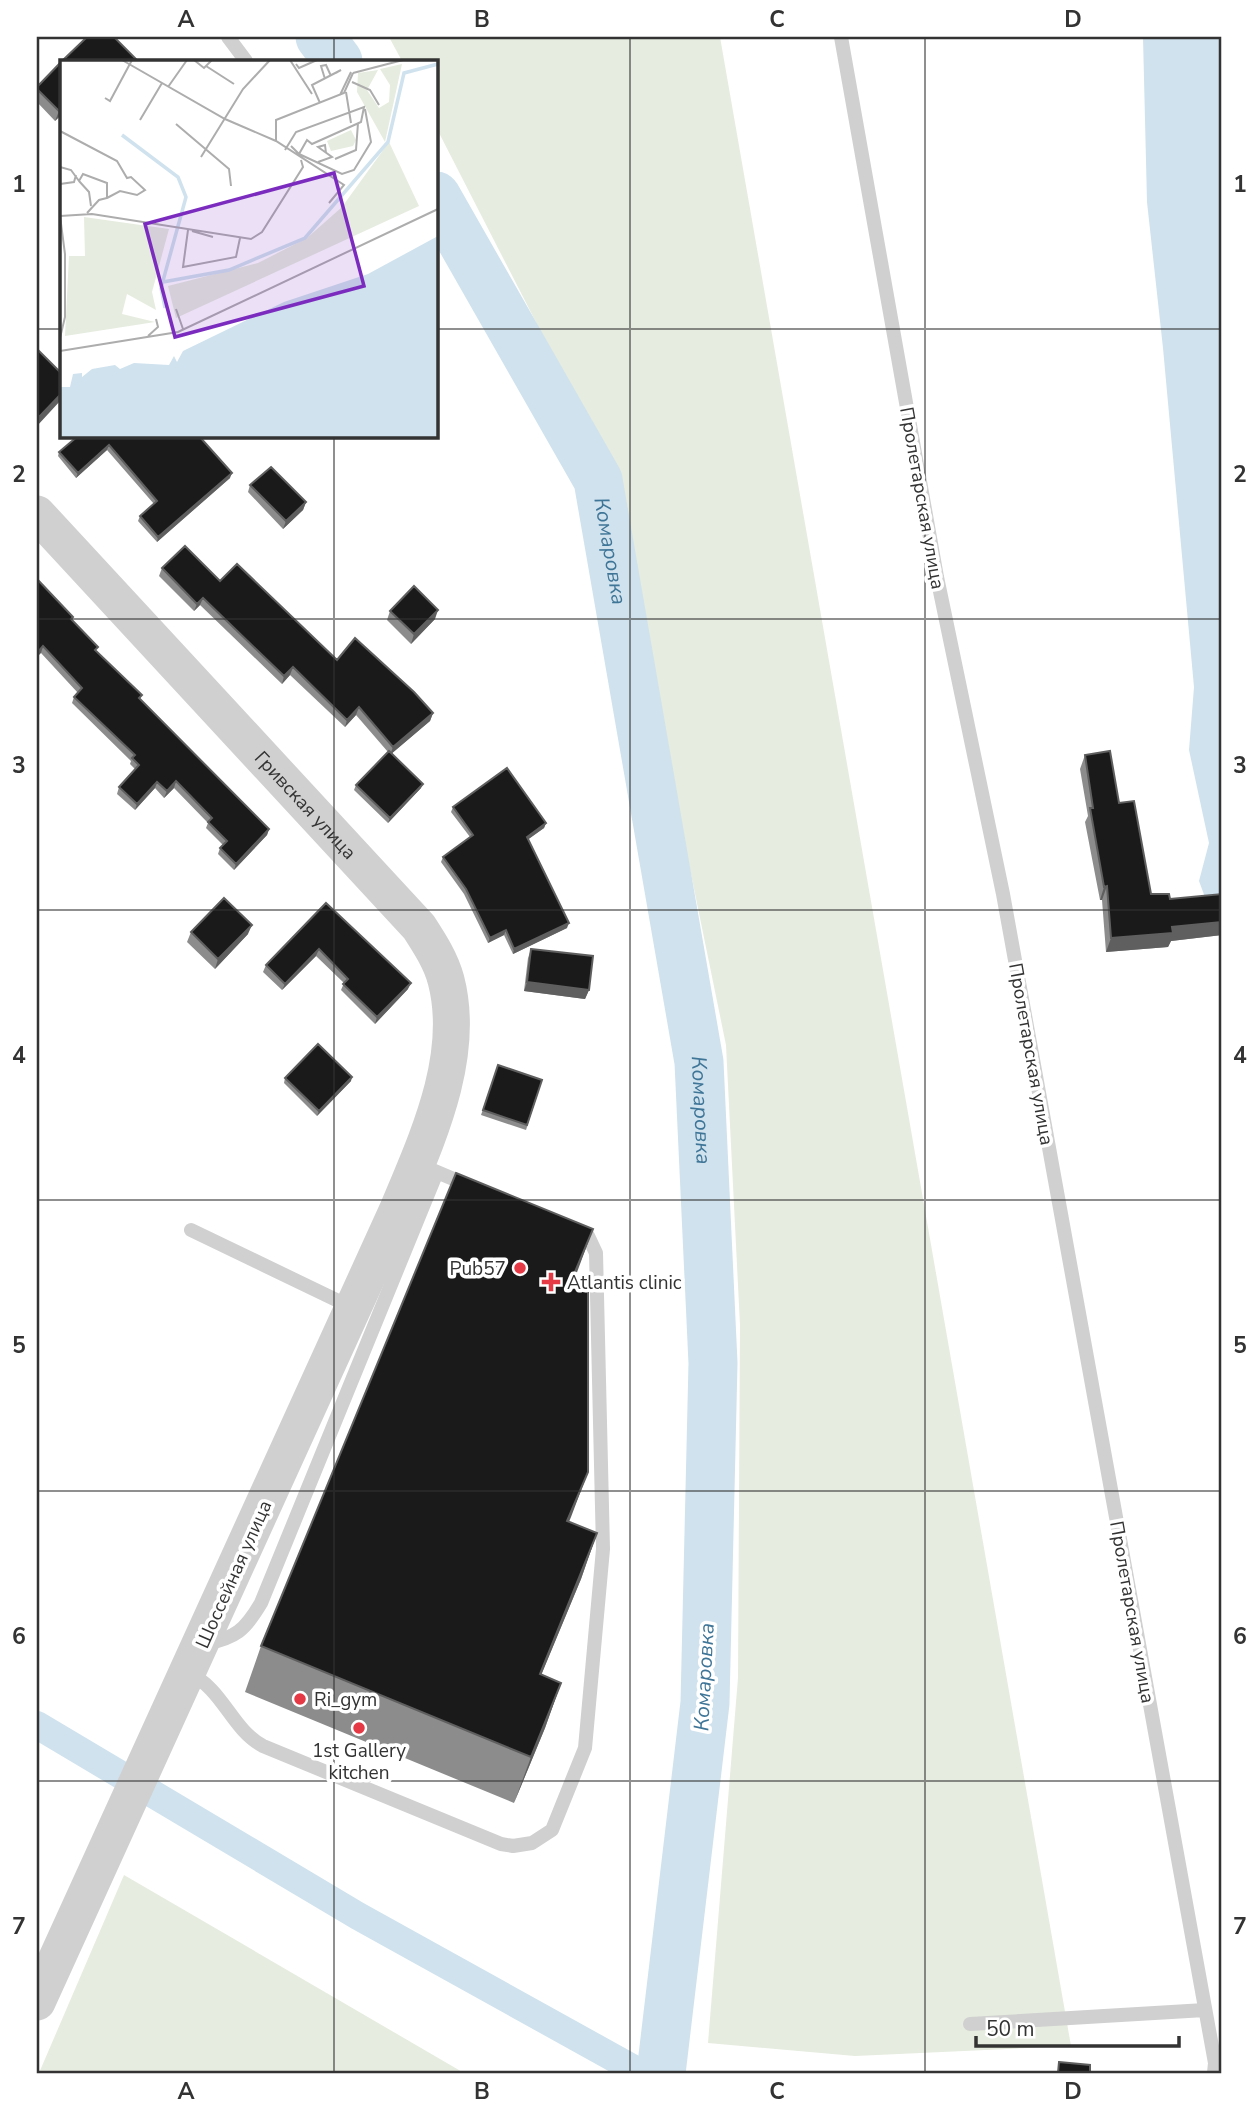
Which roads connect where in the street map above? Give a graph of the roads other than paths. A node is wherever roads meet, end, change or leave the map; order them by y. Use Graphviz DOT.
graph roads {
  1 [pos="228,37"];
  2 [pos="841,37"];
  3 [pos="245,60"];
  4 [pos="37,514"];
  5 [pos="426,1160"];
  6 [pos="487,1193"];
  7 [pos="561,1223"];
  8 [pos="191,1230"];
  9 [pos="353,1308"];
  10 [pos="194,1659"];
  11 [pos="37,2001"];
  12 [pos="1205,2010"];
  13 [pos="970,2024"];
  14 [pos="1214,2073"];
  1 -- 3 [label="lane"];
  2 -- 12 [label="lane, Пролетарская улица"];
  4 -- 5 [label="street, Гривская улица"];
  5 -- 6 [label="lane"];
  5 -- 9 [label="street, Шоссейная улица"];
  5 -- 10 [label="lane"];
  7 -- 10 [label="lane"];
  8 -- 9 [label="lane"];
  9 -- 10 [label="street, Шоссейная улица"];
  10 -- 11 [label="street, Шоссейная улица"];
  12 -- 13 [label="lane"];
  12 -- 14 [label="lane, Пролетарская улица"];
}
